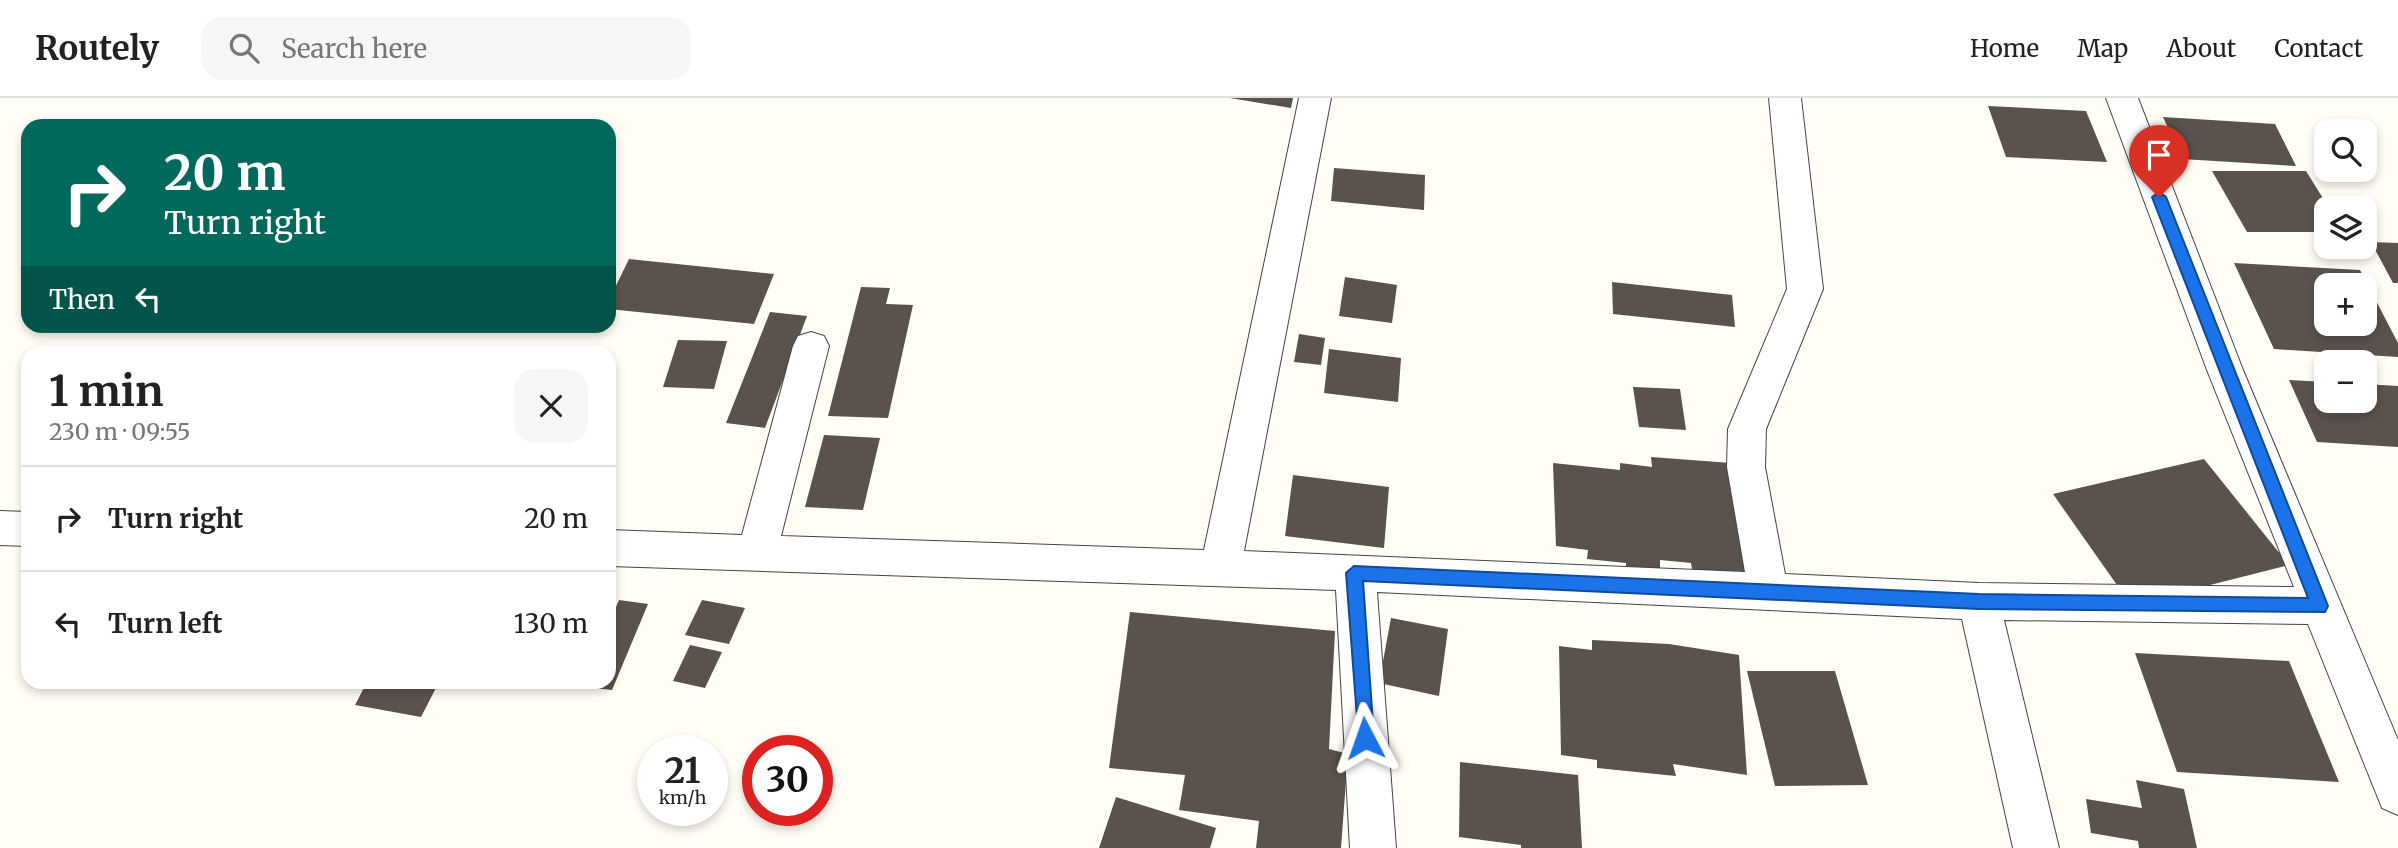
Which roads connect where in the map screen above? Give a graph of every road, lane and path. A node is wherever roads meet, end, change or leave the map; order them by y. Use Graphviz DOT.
graph roads {
  1 [pos="1315,98"];
  2 [pos="1785,98"];
  3 [pos="2122,98"];
  4 [pos="811,346"];
  5 [pos="0,528"];
  6 [pos="21,529"];
  7 [pos="616,548"];
  8 [pos="757,554"];
  9 [pos="1220,569"];
  10 [pos="1354,573"];
  11 [pos="1768,591"];
  12 [pos="1979,601"];
  13 [pos="2319,606"];
  14 [pos="2398,793"];
  15 [pos="1373,848"];
  16 [pos="2036,848"];
  1 -- 9 [label="street"];
  2 -- 11 [label="street"];
  3 -- 13 [label="street"];
  4 -- 8 [label="street"];
  5 -- 6 [label="street"];
  7 -- 8 [label="street"];
  8 -- 9 [label="street"];
  9 -- 10 [label="street"];
  10 -- 11 [label="street"];
  10 -- 15 [label="street"];
  11 -- 12 [label="street"];
  12 -- 13 [label="street"];
  12 -- 16 [label="street"];
  13 -- 14 [label="street"];
}
